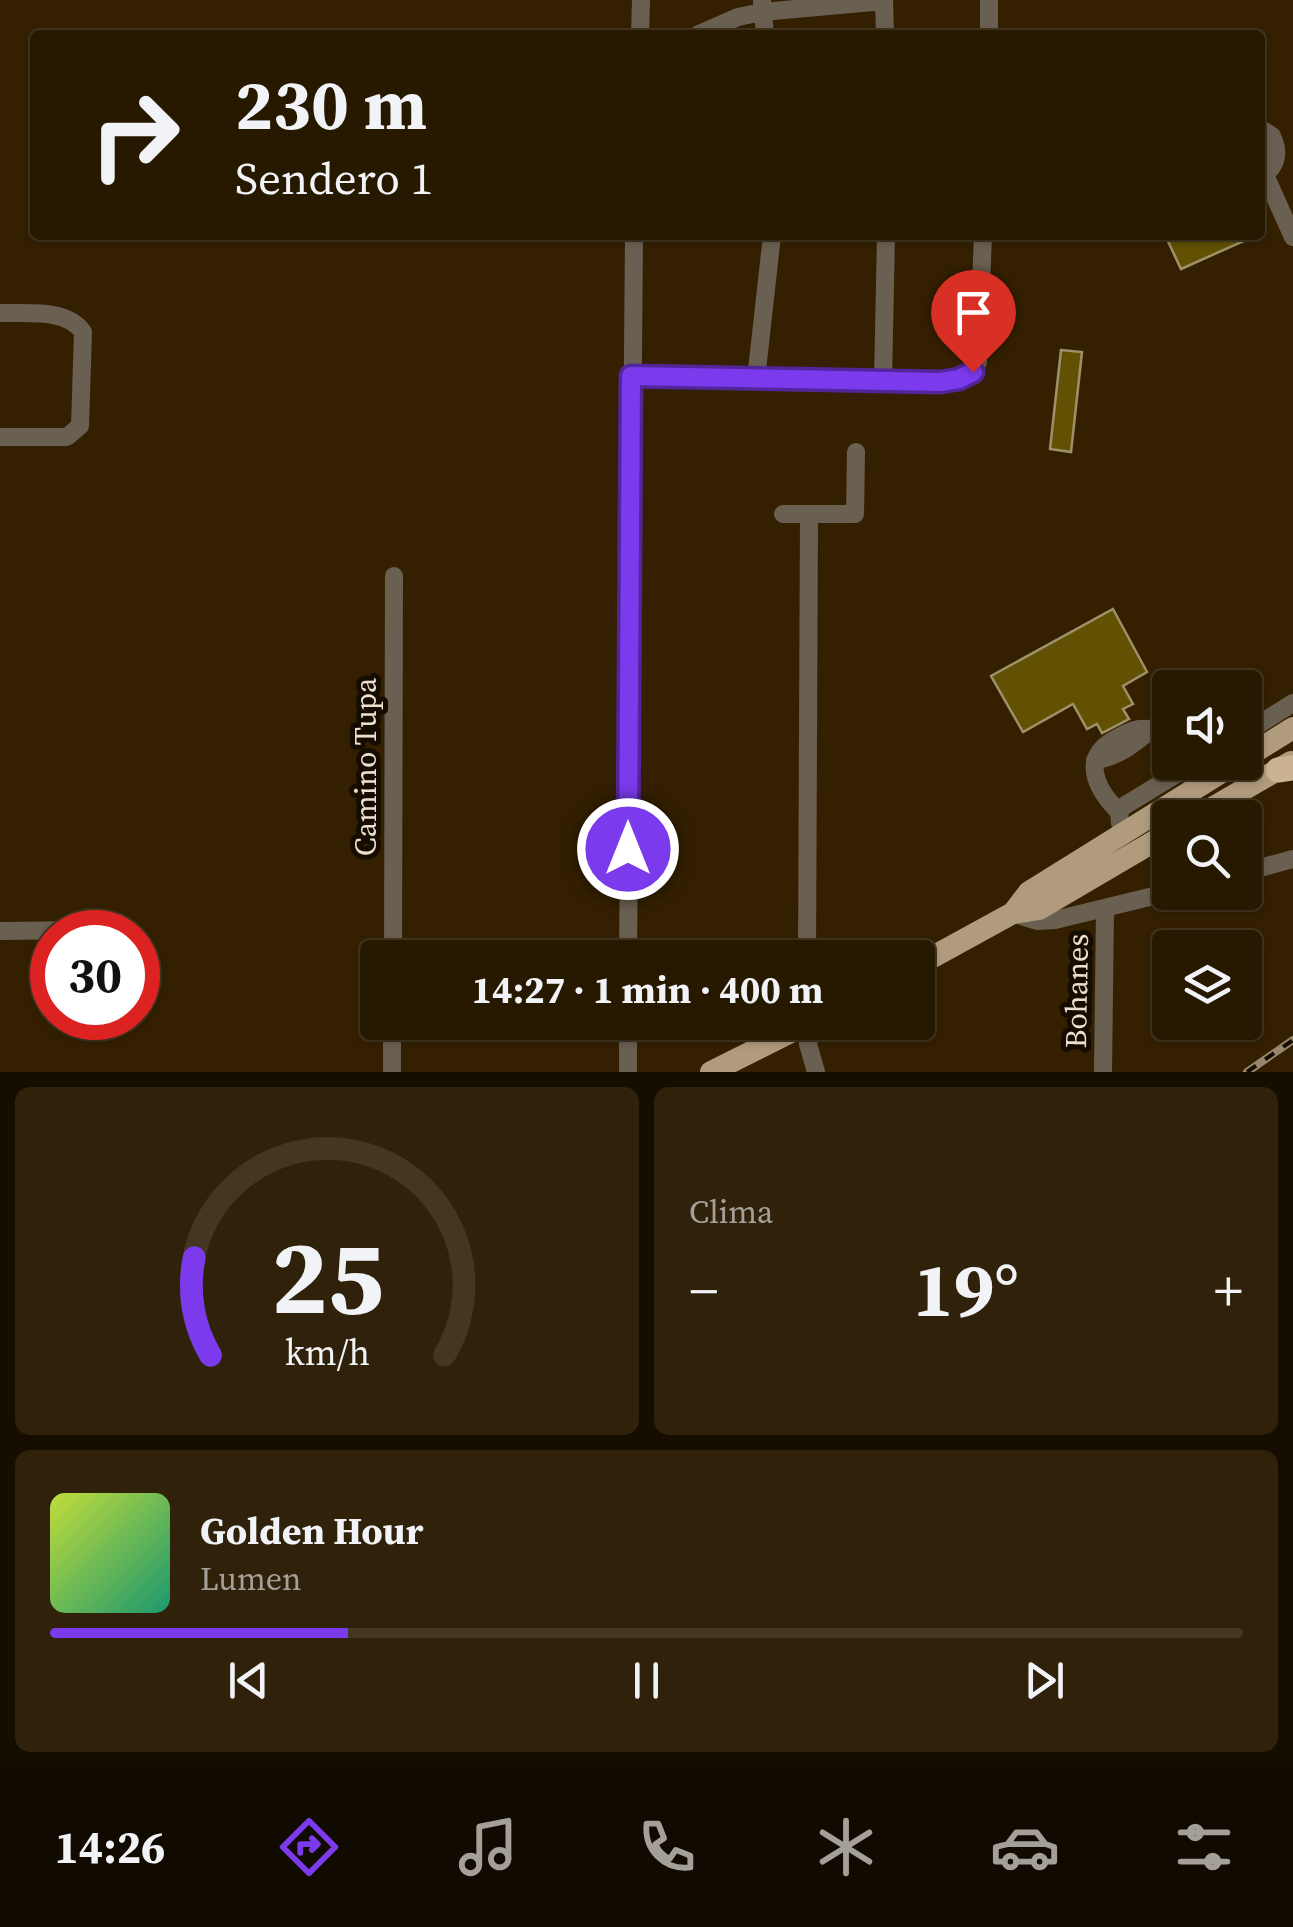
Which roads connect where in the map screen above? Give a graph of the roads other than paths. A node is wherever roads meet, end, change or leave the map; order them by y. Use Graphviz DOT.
graph roads {
  1 [pos="640,0"];
  2 [pos="884,0"];
  3 [pos="990,0"];
  4 [pos="762,6"];
  5 [pos="640,30"];
  6 [pos="708,30"];
  7 [pos="884,30"];
  8 [pos="989,30"];
  9 [pos="1285,142"];
  10 [pos="1265,172"];
  11 [pos="1265,182"];
  12 [pos="1293,236"];
  13 [pos="634,240"];
  14 [pos="771,240"];
  15 [pos="886,240"];
  16 [pos="983,240"];
  17 [pos="0,313"];
  18 [pos="631,376"];
  19 [pos="756,379"];
  20 [pos="883,381"];
  21 [pos="0,437"];
  22 [pos="856,452"];
  23 [pos="783,514"];
  24 [pos="809,514"];
  25 [pos="394,576"];
  26 [pos="1293,704"];
  27 [pos="1262,722"];
  28 [pos="1152,728"];
  29 [pos="1293,728"];
  30 [pos="1262,747"];
  31 [pos="1288,766"];
  32 [pos="1174,780"];
  33 [pos="1203,780"];
  34 [pos="1227,800"];
  35 [pos="1122,822"];
  36 [pos="1152,843"];
  37 [pos="1293,859"];
  38 [pos="1262,867"];
  39 [pos="1152,897"];
  40 [pos="1105,910"];
  41 [pos="1013,914"];
  42 [pos="0,931"];
  43 [pos="30,931"];
  44 [pos="392,940"];
  45 [pos="628,940"];
  46 [pos="807,940"];
  47 [pos="935,956"];
  48 [pos="392,1040"];
  49 [pos="628,1040"];
  50 [pos="775,1040"];
  51 [pos="809,1040"];
  52 [pos="392,1072"];
  53 [pos="628,1072"];
  54 [pos="710,1072"];
  55 [pos="816,1072"];
  56 [pos="1103,1072"];
  1 -- 5 [label="street"];
  2 -- 4 [label="street"];
  2 -- 7 [label="street"];
  3 -- 8 [label="street"];
  4 -- 6 [label="street"];
  9 -- 10 [label="street"];
  11 -- 12 [label="street"];
  13 -- 18 [label="street"];
  14 -- 19 [label="street"];
  15 -- 20 [label="street"];
  16 -- 20 [label="street"];
  17 -- 21 [label="street"];
  18 -- 19 [label="street"];
  18 -- 45 [label="street"];
  19 -- 20 [label="street"];
  22 -- 24 [label="street"];
  23 -- 24 [label="street"];
  24 -- 46 [label="street"];
  25 -- 44 [label="street, Camino Tupa"];
  26 -- 27 [label="street"];
  28 -- 35 [label="street"];
  29 -- 30 [label="main road"];
  31 -- 34 [label="main road"];
  32 -- 35 [label="street"];
  33 -- 35 [label="main road"];
  35 -- 41 [label="main road"];
  36 -- 41 [label="main road"];
  37 -- 38 [label="street"];
  39 -- 40 [label="street"];
  40 -- 41 [label="street"];
  40 -- 56 [label="street, Bohanes"];
  41 -- 47 [label="main road"];
  42 -- 43 [label="street"];
  48 -- 52 [label="street"];
  49 -- 53 [label="street"];
  50 -- 54 [label="main road"];
  51 -- 55 [label="street"];
}
